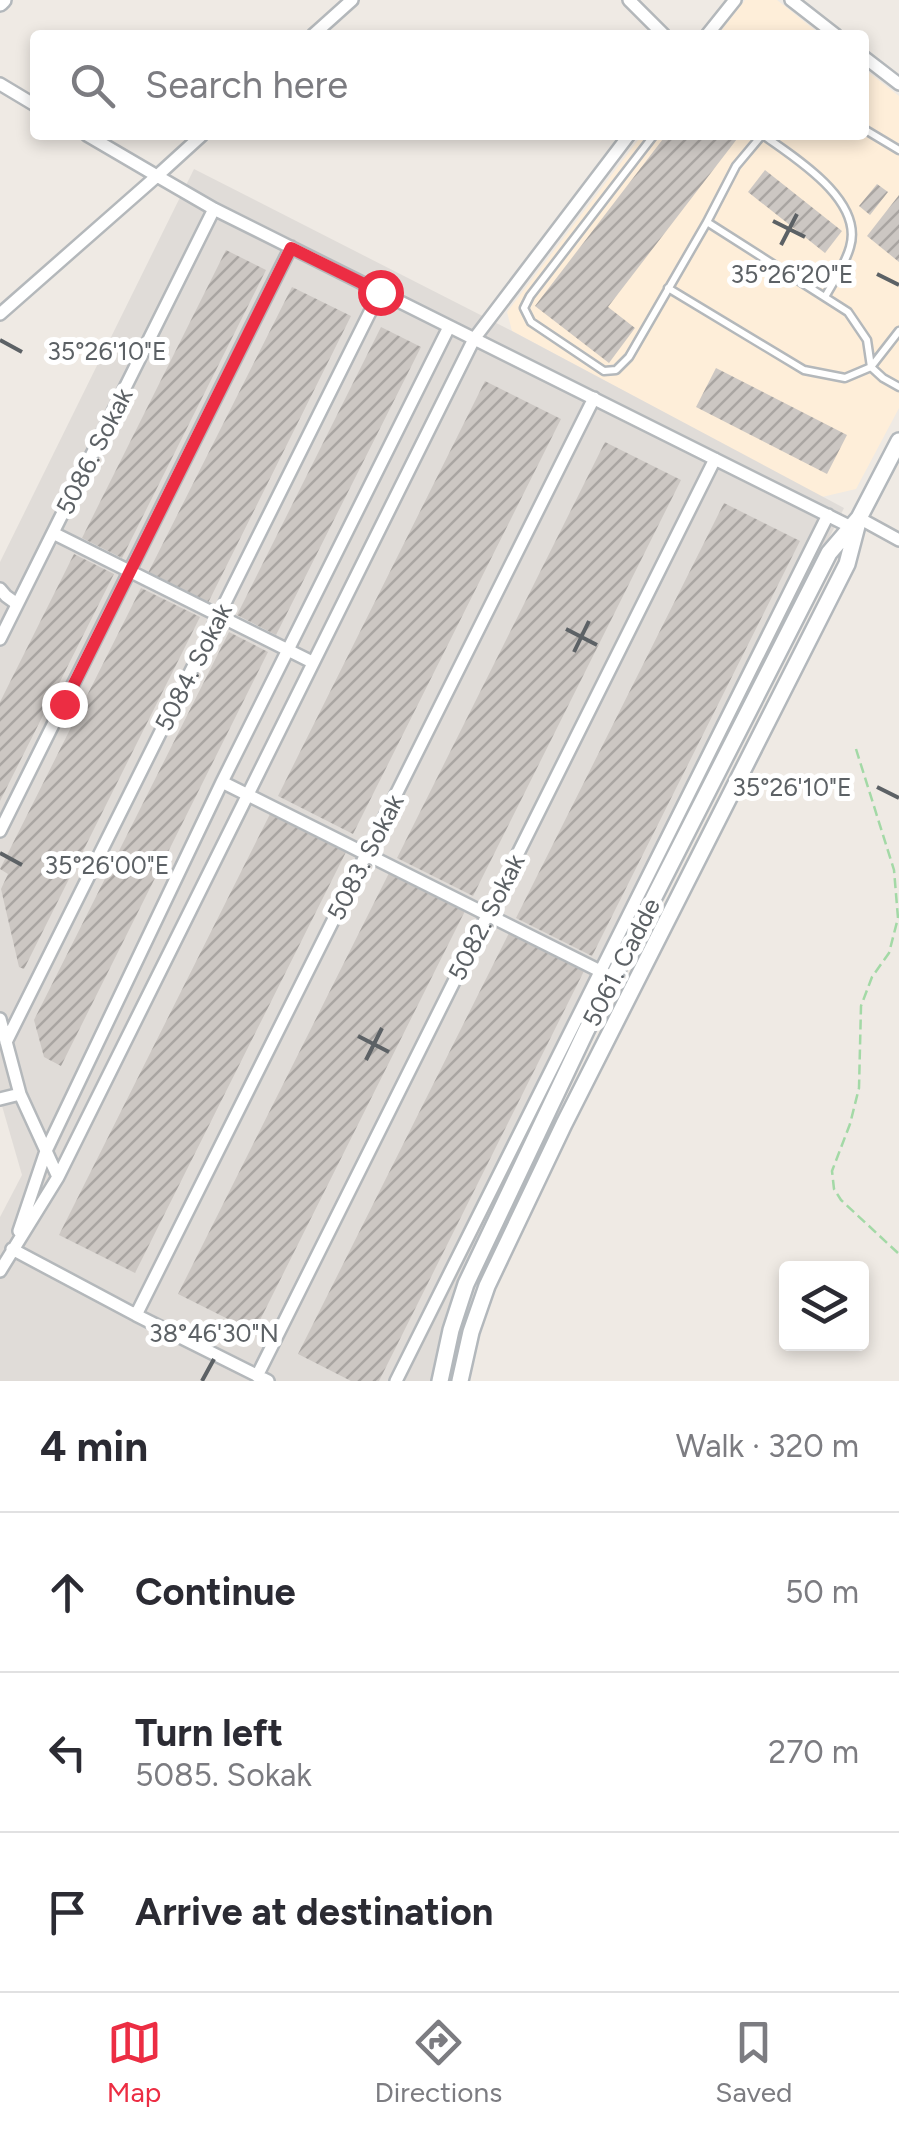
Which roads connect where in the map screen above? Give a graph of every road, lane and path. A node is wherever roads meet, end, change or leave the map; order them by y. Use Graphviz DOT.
graph roads {
  1 [pos="352,0"];
  2 [pos="630,0"];
  3 [pos="735,0"];
  4 [pos="791,0"];
  5 [pos="319,30"];
  6 [pos="659,30"];
  7 [pos="710,30"];
  8 [pos="830,30"];
  9 [pos="869,61"];
  10 [pos="0,84"];
  11 [pos="899,84"];
  12 [pos="30,102"];
  13 [pos="869,132"];
  14 [pos="96,140"];
  15 [pos="197,140"];
  16 [pos="625,140"];
  17 [pos="650,140"];
  18 [pos="758,140"];
  19 [pos="769,140"];
  20 [pos="899,150"];
  21 [pos="157,176"];
  22 [pos="214,209"];
  23 [pos="707,222"];
  24 [pos="291,248"];
  25 [pos="668,288"];
  26 [pos="380,292"];
  27 [pos="825,297"];
  28 [pos="0,314"];
  29 [pos="450,326"];
  30 [pos="899,331"];
  31 [pos="474,338"];
  32 [pos="871,367"];
  33 [pos="899,387"];
  34 [pos="594,398"];
  35 [pos="899,442"];
  36 [pos="715,459"];
  37 [pos="828,515"];
  38 [pos="855,522"];
  39 [pos="53,533"];
  40 [pos="899,540"];
  41 [pos="130,571"];
  42 [pos="0,589"];
  43 [pos="18,604"];
  44 [pos="219,616"];
  45 [pos="0,639"];
  46 [pos="288,650"];
  47 [pos="312,662"];
  48 [pos="856,749"];
  49 [pos="222,782"];
  50 [pos="246,794"];
  51 [pos="0,831"];
  52 [pos="366,854"];
  53 [pos="488,915"];
  54 [pos="607,974"];
  55 [pos="0,1019"];
  56 [pos="6,1042"];
  57 [pos="20,1094"];
  58 [pos="0,1098"];
  59 [pos="46,1151"];
  60 [pos="58,1177"];
  61 [pos="12,1249"];
  62 [pos="899,1254"];
  63 [pos="0,1271"];
  64 [pos="136,1316"];
  65 [pos="263,1378"];
  66 [pos="396,1381"];
  67 [pos="440,1381"];
  68 [pos="460,1381"];
  1 -- 5 [label="street"];
  2 -- 6 [label="street"];
  3 -- 7 [label="street"];
  4 -- 8 [label="street"];
  9 -- 11 [label="street"];
  10 -- 12 [label="street"];
  13 -- 20 [label="lane"];
  14 -- 21 [label="street"];
  15 -- 21 [label="street"];
  16 -- 31 [label="street"];
  17 -- 25 [label="lane"];
  18 -- 23 [label="lane"];
  19 -- 27 [label="lane"];
  21 -- 22 [label="street"];
  21 -- 28 [label="street"];
  22 -- 24 [label="street"];
  22 -- 39 [label="street, 5086. Sokak"];
  23 -- 25 [label="lane"];
  23 -- 27 [label="lane"];
  24 -- 26 [label="street"];
  24 -- 41 [label="street"];
  25 -- 32 [label="lane"];
  26 -- 29 [label="street"];
  26 -- 44 [label="street, 5084. Sokak"];
  27 -- 32 [label="lane"];
  29 -- 31 [label="street"];
  29 -- 46 [label="street"];
  30 -- 32 [label="lane"];
  31 -- 34 [label="street"];
  31 -- 47 [label="street"];
  32 -- 33 [label="lane"];
  34 -- 36 [label="street"];
  34 -- 52 [label="street, 5083. Sokak"];
  35 -- 38 [label="street"];
  36 -- 37 [label="street"];
  36 -- 53 [label="street, 5082. Sokak"];
  37 -- 38 [label="street"];
  37 -- 54 [label="street"];
  38 -- 40 [label="street"];
  38 -- 54 [label="street, 5061. Cadde"];
  38 -- 68 [label="street, 5061. Cadde"];
  39 -- 41 [label="street"];
  39 -- 43 [label="street, 5086. Sokak"];
  41 -- 44 [label="street"];
  41 -- 51 [label="street"];
  42 -- 43 [label="street"];
  43 -- 45 [label="street, 5086. Sokak"];
  44 -- 46 [label="street"];
  44 -- 56 [label="street, 5084. Sokak"];
  46 -- 47 [label="street"];
  46 -- 49 [label="street"];
  47 -- 50 [label="street"];
  48 -- 62 [label="path"];
  49 -- 50 [label="street"];
  49 -- 59 [label="street"];
  50 -- 52 [label="street"];
  50 -- 60 [label="street"];
  52 -- 53 [label="street"];
  52 -- 64 [label="street, 5083. Sokak"];
  53 -- 54 [label="street"];
  53 -- 65 [label="street, 5082. Sokak"];
  54 -- 66 [label="street"];
  54 -- 67 [label="street, 5061. Cadde"];
  55 -- 56 [label="street"];
  56 -- 57 [label="street"];
  57 -- 58 [label="street"];
  57 -- 59 [label="street"];
  59 -- 60 [label="street"];
  59 -- 61 [label="street"];
  60 -- 61 [label="street"];
  61 -- 63 [label="street"];
  61 -- 64 [label="street"];
  64 -- 65 [label="street"];
}
